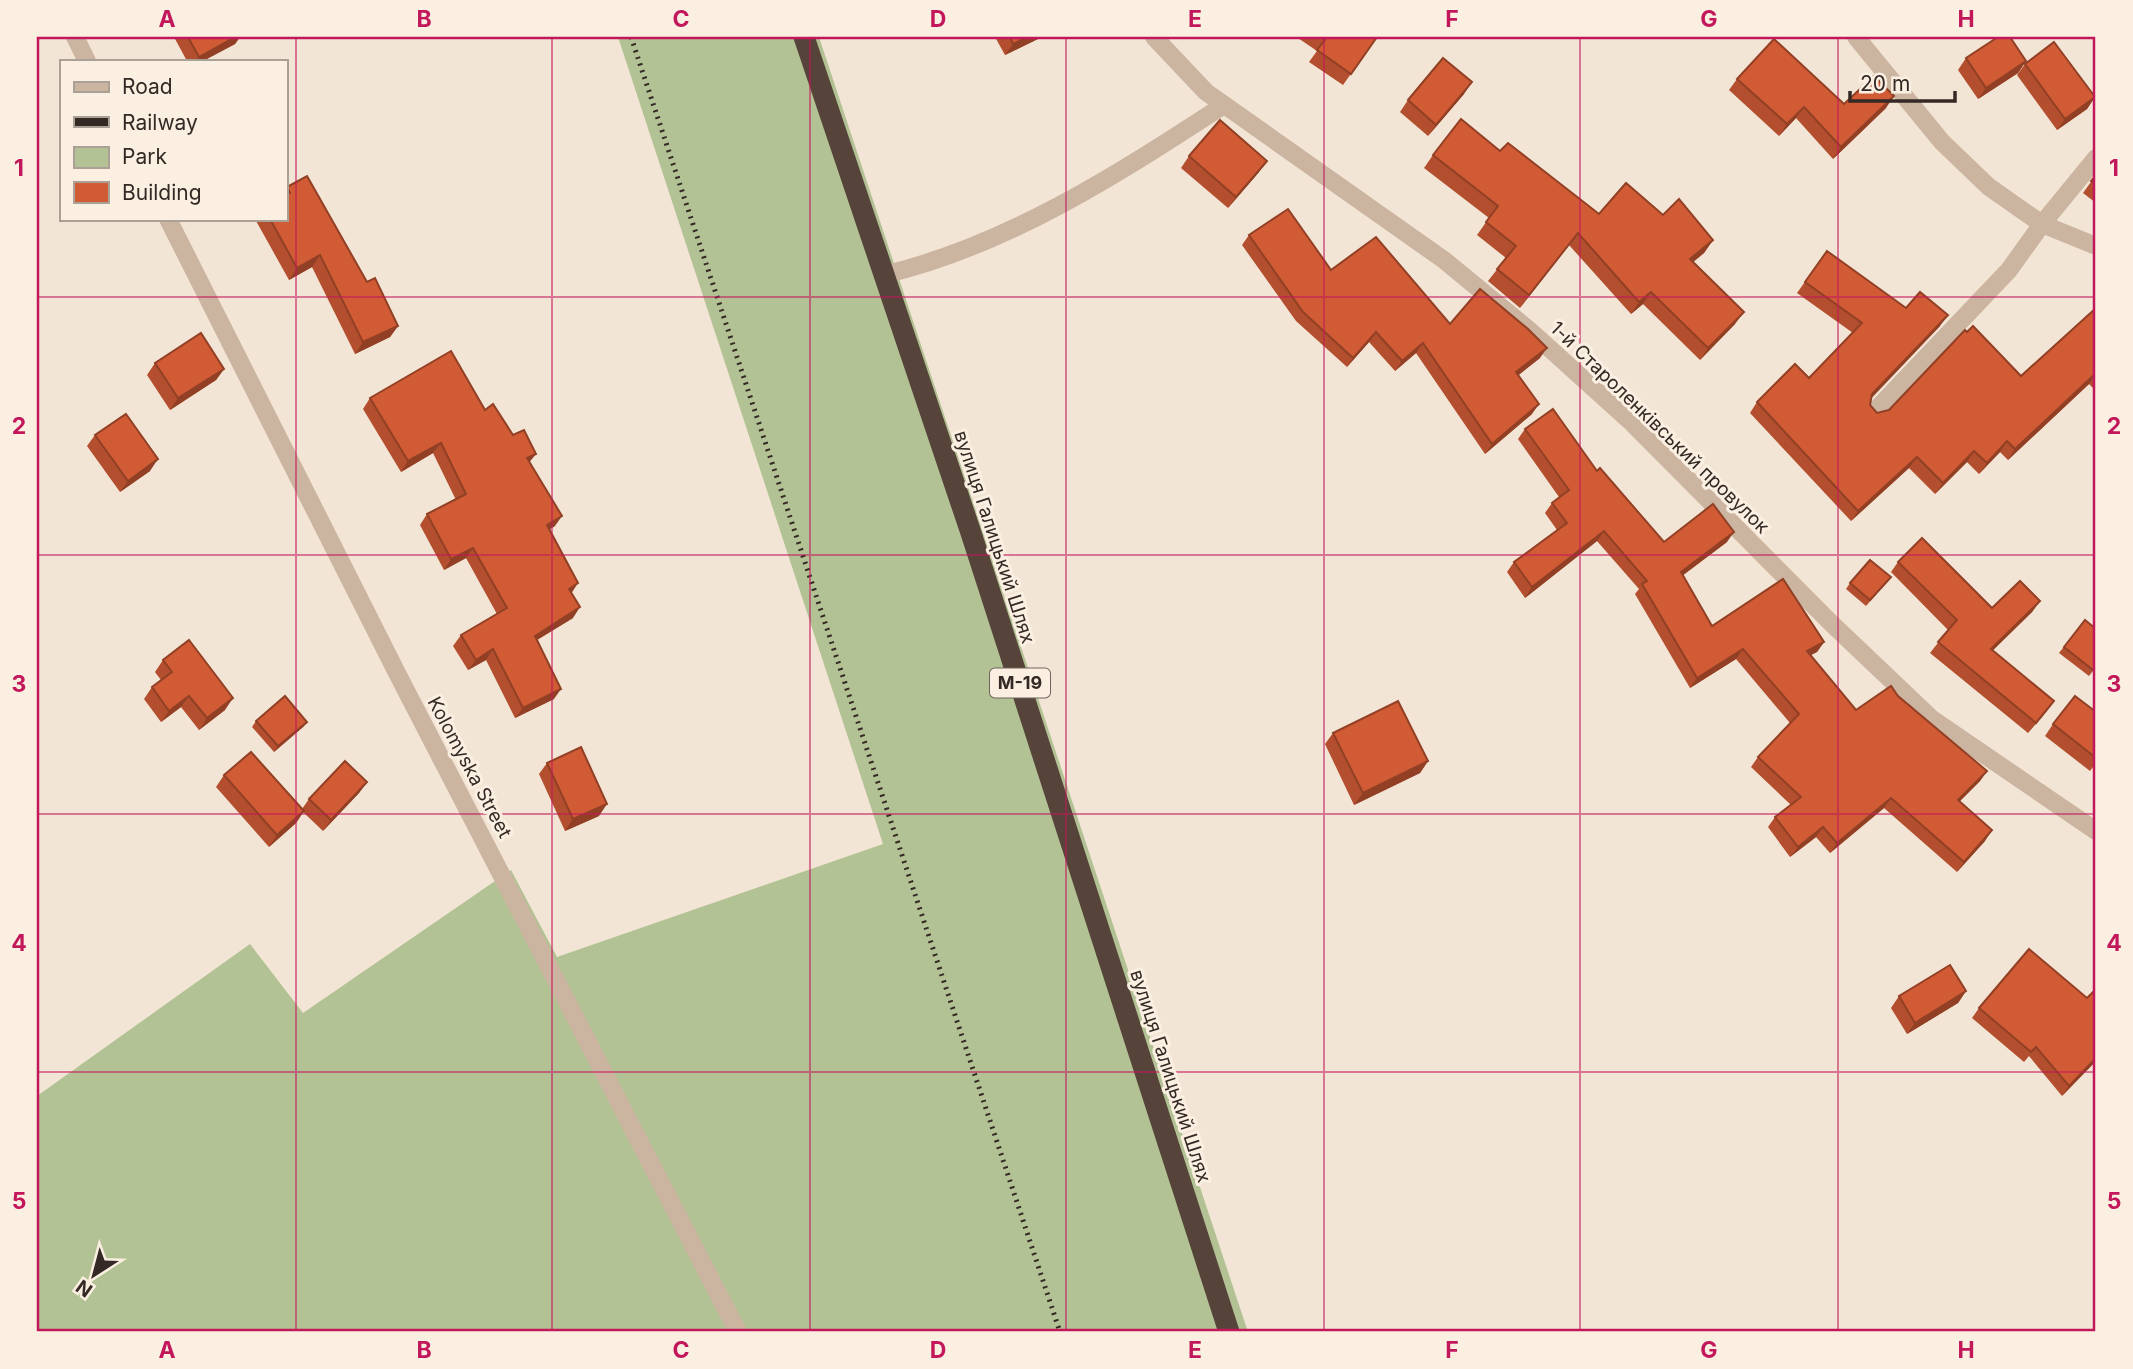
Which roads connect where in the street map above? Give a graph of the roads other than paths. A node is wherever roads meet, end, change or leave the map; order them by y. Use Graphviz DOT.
graph roads {
  1 [pos="75,37"];
  2 [pos="804,37"];
  3 [pos="1154,37"];
  4 [pos="1856,37"];
  5 [pos="87,60"];
  6 [pos="1224,105"];
  7 [pos="2096,158"];
  8 [pos="169,220"];
  9 [pos="2042,224"];
  10 [pos="2096,246"];
  11 [pos="883,275"];
  12 [pos="1873,413"];
  13 [pos="2096,831"];
  14 [pos="738,1332"];
  15 [pos="1229,1332"];
  1 -- 5 [label="street"];
  2 -- 11 [label="highway, вулиця Галицький Шлях / М-19"];
  3 -- 6 [label="street, 1-й Староленківський провулок"];
  4 -- 9 [label="street"];
  6 -- 11 [label="street"];
  6 -- 13 [label="street, 1-й Староленківський провулок"];
  7 -- 9 [label="street"];
  8 -- 14 [label="street, Kolomyska Street"];
  9 -- 10 [label="street"];
  9 -- 12 [label="street"];
  11 -- 15 [label="highway, вулиця Галицький Шлях / М-19"];
}
